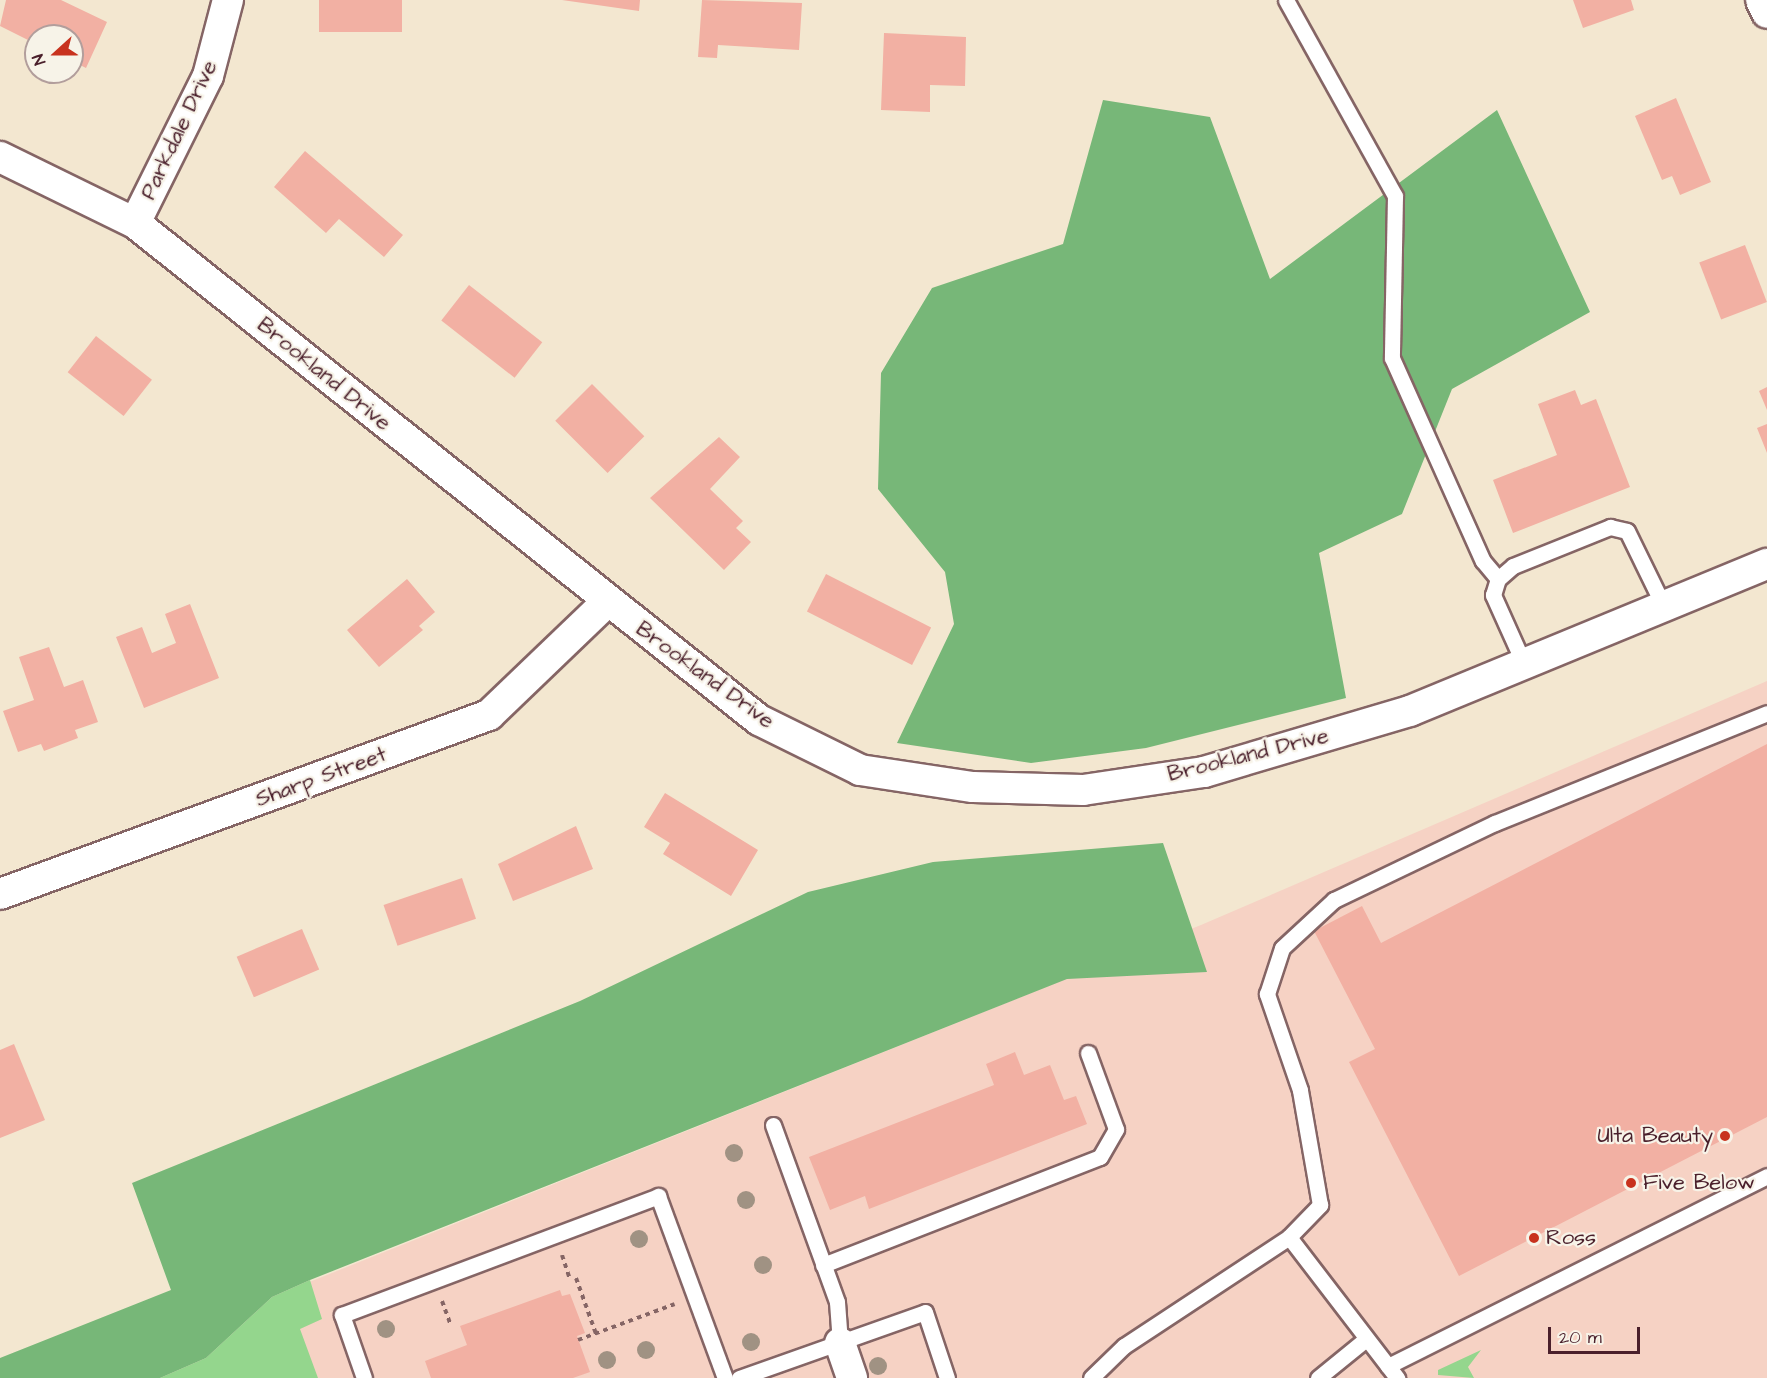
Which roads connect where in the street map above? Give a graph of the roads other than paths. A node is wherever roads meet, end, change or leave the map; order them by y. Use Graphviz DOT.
graph roads {
  1 [pos="228,0"];
  2 [pos="1286,0"];
  3 [pos="1761,0"];
  4 [pos="1767,13"];
  5 [pos="0,157"];
  6 [pos="135,223"];
  7 [pos="1767,564"];
  8 [pos="1498,579"];
  9 [pos="607,603"];
  10 [pos="1664,607"];
  11 [pos="1524,664"];
  12 [pos="1767,713"];
  13 [pos="0,894"];
  14 [pos="1088,1053"];
  15 [pos="773,1125"];
  16 [pos="1767,1176"];
  17 [pos="1289,1237"];
  18 [pos="824,1264"];
  19 [pos="1366,1339"];
  20 [pos="840,1342"];
  21 [pos="1392,1372"];
  22 [pos="364,1378"];
  23 [pos="725,1378"];
  24 [pos="739,1378"];
  25 [pos="852,1378"];
  26 [pos="947,1378"];
  27 [pos="1090,1378"];
  28 [pos="1318,1378"];
  1 -- 6 [label="street, Parkdale Drive"];
  2 -- 8 [label="lane"];
  3 -- 4 [label="street"];
  5 -- 6 [label="street, Brookland Drive"];
  6 -- 9 [label="street, Brookland Drive"];
  7 -- 10 [label="street, Brookland Drive"];
  8 -- 10 [label="lane"];
  8 -- 11 [label="lane"];
  9 -- 11 [label="street, Brookland Drive"];
  9 -- 13 [label="street, Sharp Street"];
  10 -- 11 [label="street, Brookland Drive"];
  12 -- 17 [label="lane"];
  14 -- 18 [label="lane"];
  15 -- 18 [label="lane"];
  16 -- 21 [label="lane"];
  17 -- 19 [label="lane"];
  17 -- 27 [label="lane"];
  18 -- 20 [label="lane"];
  19 -- 21 [label="lane"];
  19 -- 28 [label="lane"];
  20 -- 24 [label="lane"];
  20 -- 25 [label="street"];
  20 -- 26 [label="lane"];
  22 -- 23 [label="lane"];
}
